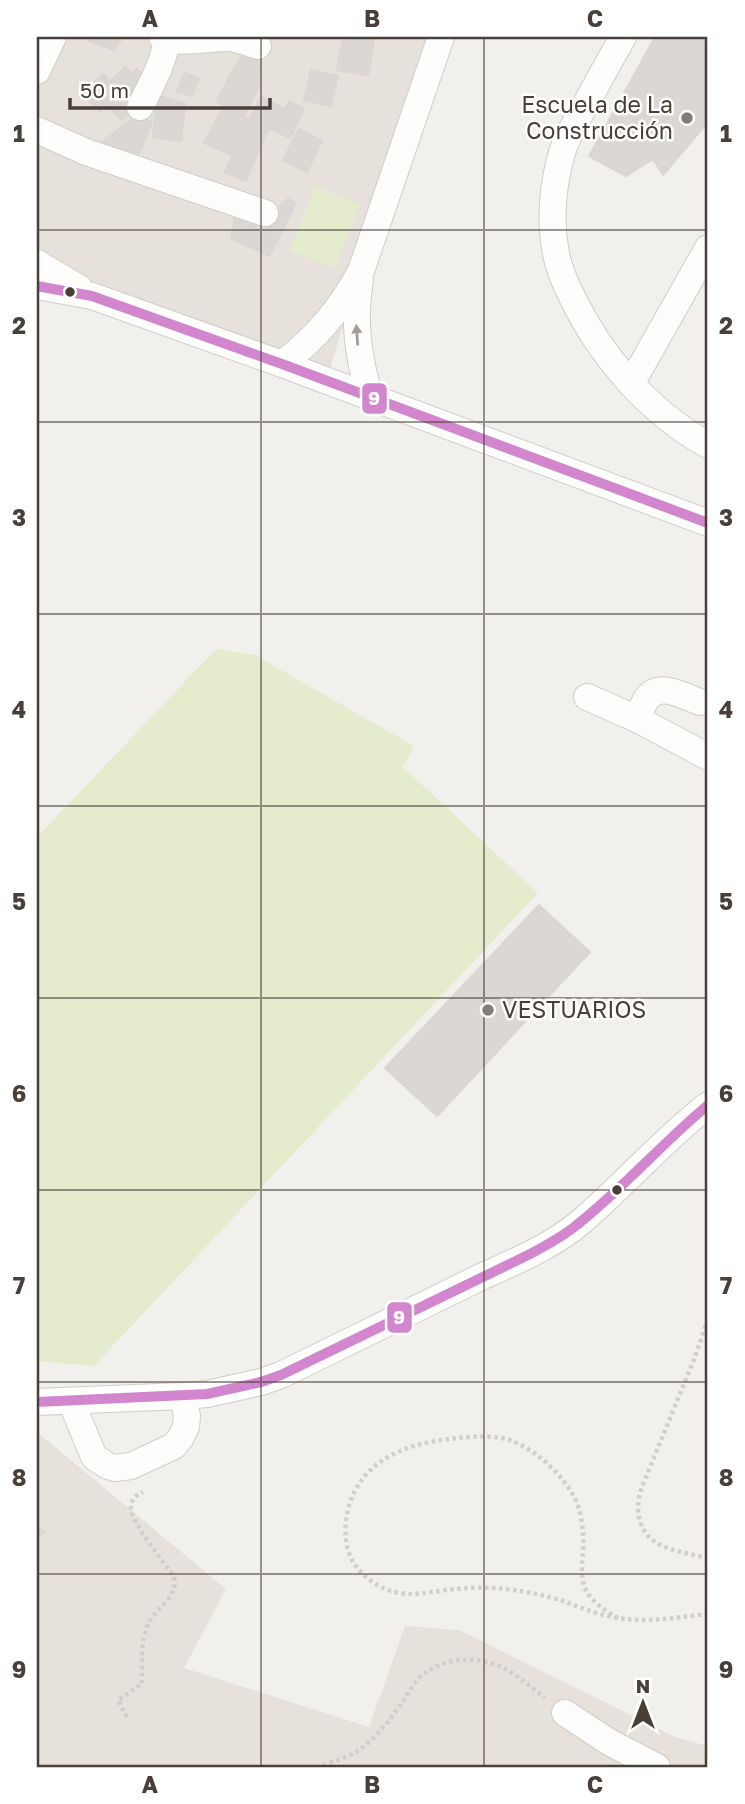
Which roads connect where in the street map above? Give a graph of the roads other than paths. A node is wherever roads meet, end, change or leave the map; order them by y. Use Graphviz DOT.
graph roads {
  1 [pos="53,37"];
  2 [pos="442,37"];
  3 [pos="623,37"];
  4 [pos="164,38"];
  5 [pos="209,38"];
  6 [pos="258,46"];
  7 [pos="37,71"];
  8 [pos="140,107"];
  9 [pos="37,130"];
  10 [pos="265,213"];
  11 [pos="708,248"];
  12 [pos="37,263"];
  13 [pos="361,271"];
  14 [pos="37,286"];
  15 [pos="92,296"];
  16 [pos="282,364"];
  17 [pos="631,384"];
  18 [pos="370,397"];
  19 [pos="708,445"];
  20 [pos="708,523"];
  21 [pos="587,698"];
  22 [pos="700,702"];
  23 [pos="637,719"];
  24 [pos="708,757"];
  25 [pos="708,1105"];
  26 [pos="183,1396"];
  27 [pos="71,1401"];
  28 [pos="37,1402"];
  29 [pos="565,1713"];
  30 [pos="657,1767"];
  1 -- 7 [label="street"];
  2 -- 13 [label="street"];
  3 -- 17 [label="street"];
  4 -- 5 [label="street"];
  4 -- 8 [label="street"];
  5 -- 6 [label="street"];
  9 -- 10 [label="street"];
  11 -- 17 [label="street"];
  12 -- 15 [label="street"];
  13 -- 16 [label="street"];
  18 -- 13 [label="street, one-way"];
  14 -- 15 [label="street"];
  15 -- 16 [label="street"];
  16 -- 18 [label="street"];
  17 -- 19 [label="street"];
  18 -- 20 [label="street"];
  21 -- 23 [label="street"];
  22 -- 23 [label="street"];
  23 -- 24 [label="street"];
  25 -- 26 [label="street"];
  26 -- 27 [label="street"];
  26 -- 27 [label="street"];
  27 -- 28 [label="street"];
  29 -- 30 [label="street"];
}
